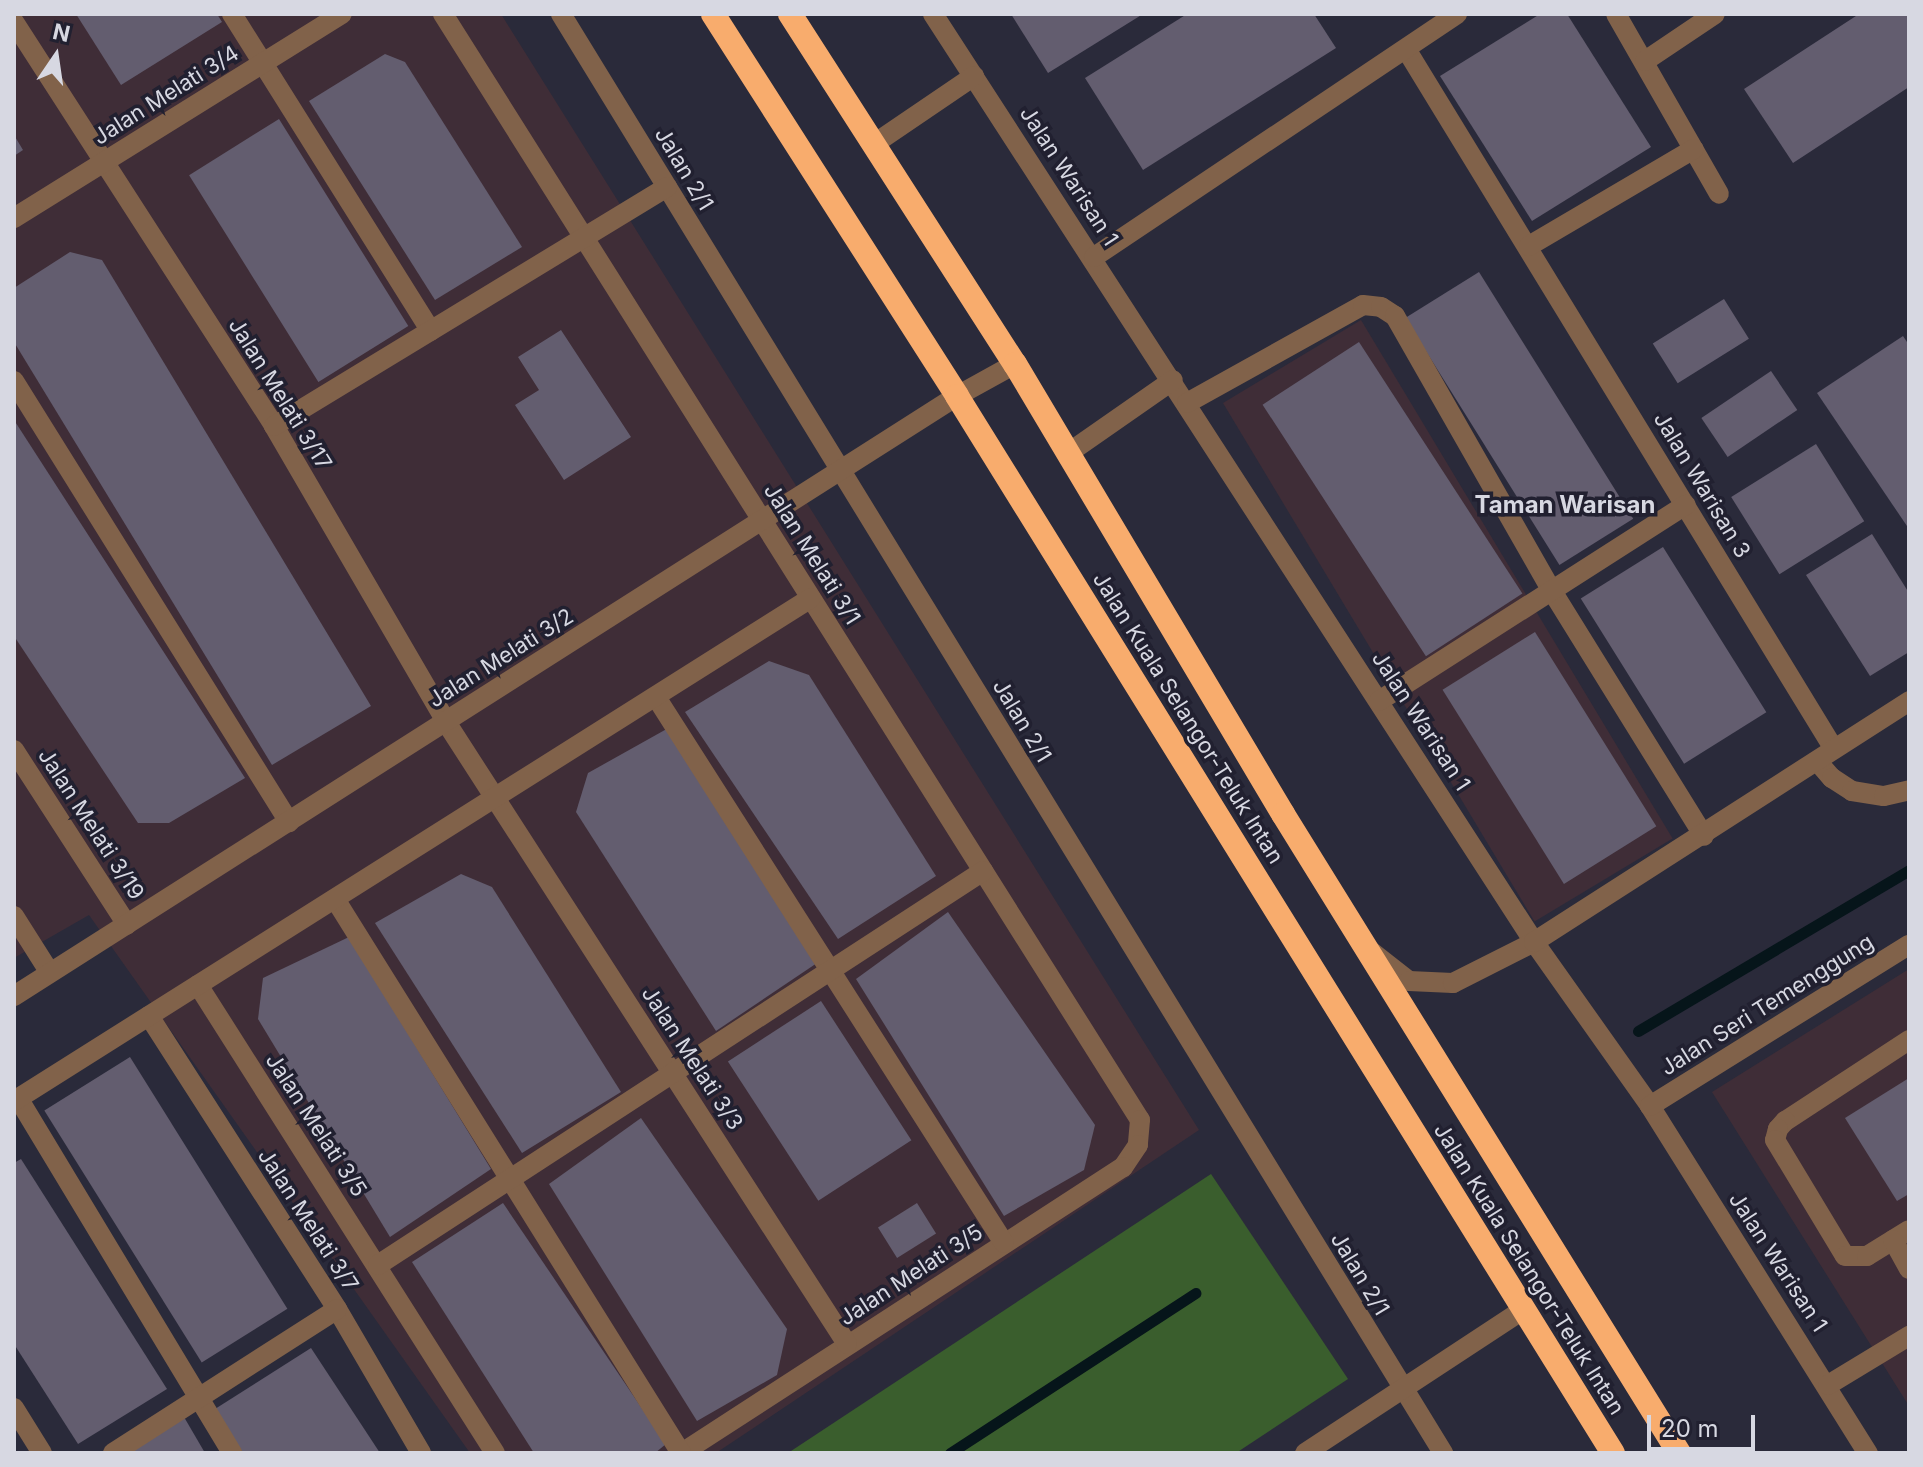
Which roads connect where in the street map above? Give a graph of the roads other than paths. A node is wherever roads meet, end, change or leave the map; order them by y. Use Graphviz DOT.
graph roads {
  1 [pos="232,14"];
  2 [pos="342,14"];
  3 [pos="443,14"];
  4 [pos="561,14"];
  5 [pos="713,14"];
  6 [pos="790,14"];
  7 [pos="933,14"];
  8 [pos="1457,14"];
  9 [pos="1616,14"];
  10 [pos="1715,14"];
  11 [pos="14,22"];
  12 [pos="1406,49"];
  13 [pos="1645,61"];
  14 [pos="263,63"];
  15 [pos="974,76"];
  16 [pos="874,144"];
  17 [pos="1694,149"];
  18 [pos="104,162"];
  19 [pos="667,187"];
  20 [pos="1719,194"];
  21 [pos="14,218"];
  22 [pos="585,239"];
  23 [pos="1529,246"];
  24 [pos="1094,257"];
  25 [pos="431,331"];
  26 [pos="1015,364"];
  27 [pos="1173,380"];
  28 [pos="14,381"];
  29 [pos="957,396"];
  30 [pos="1187,403"];
  31 [pos="274,426"];
  32 [pos="1067,454"];
  33 [pos="841,471"];
  34 [pos="1686,505"];
  35 [pos="762,521"];
  36 [pos="1552,591"];
  37 [pos="811,598"];
  38 [pos="656,697"];
  39 [pos="1379,701"];
  40 [pos="1909,701"];
  41 [pos="446,722"];
  42 [pos="14,750"];
  43 [pos="1825,755"];
  44 [pos="1909,790"];
  45 [pos="497,797"];
  46 [pos="289,822"];
  47 [pos="1704,836"];
  48 [pos="983,871"];
  49 [pos="335,899"];
  50 [pos="14,916"];
  51 [pos="127,925"];
  52 [pos="1534,942"];
  53 [pos="1909,945"];
  54 [pos="1371,951"];
  55 [pos="828,971"];
  56 [pos="50,973"];
  57 [pos="198,985"];
  58 [pos="14,996"];
  59 [pos="149,1016"];
  60 [pos="1909,1040"];
  61 [pos="673,1072"];
  62 [pos="16,1100"];
  63 [pos="1650,1106"];
  64 [pos="1140,1120"];
  65 [pos="509,1179"];
  66 [pos="1901,1235"];
  67 [pos="1004,1243"];
  68 [pos="378,1265"];
  69 [pos="1909,1269"];
  70 [pos="337,1309"];
  71 [pos="1523,1310"];
  72 [pos="1907,1341"];
  73 [pos="847,1344"];
  74 [pos="1828,1385"];
  75 [pos="1402,1389"];
  76 [pos="199,1398"];
  77 [pos="14,1408"];
  78 [pos="42,1453"];
  79 [pos="113,1453"];
  80 [pos="232,1453"];
  81 [pos="421,1453"];
  82 [pos="495,1453"];
  83 [pos="682,1453"];
  84 [pos="1305,1453"];
  85 [pos="1443,1453"];
  86 [pos="1613,1453"];
  87 [pos="1679,1453"];
  88 [pos="1868,1453"];
  1 -- 14 [label="street"];
  2 -- 14 [label="street, Jalan Melati 3/4"];
  3 -- 22 [label="street, Jalan Melati 3/1"];
  4 -- 19 [label="street, Jalan 2/1"];
  5 -- 29 [label="highway, Jalan Kuala Selangor-Teluk Intan"];
  6 -- 16 [label="highway, Jalan Kuala Selangor-Teluk Intan"];
  7 -- 15 [label="street, Jalan Warisan 1"];
  8 -- 12 [label="street"];
  9 -- 13 [label="street"];
  10 -- 13 [label="street"];
  11 -- 18 [label="street, Jalan Melati 3/17"];
  12 -- 23 [label="street, Jalan Warisan 3"];
  12 -- 24 [label="street"];
  13 -- 17 [label="street"];
  14 -- 18 [label="street, Jalan Melati 3/4"];
  14 -- 25 [label="street"];
  15 -- 16 [label="street"];
  15 -- 24 [label="street, Jalan Warisan 1"];
  16 -- 26 [label="highway, Jalan Kuala Selangor-Teluk Intan"];
  17 -- 20 [label="street"];
  17 -- 23 [label="street"];
  18 -- 21 [label="street, Jalan Melati 3/4"];
  18 -- 31 [label="street, Jalan Melati 3/17"];
  19 -- 22 [label="street"];
  19 -- 33 [label="street, Jalan 2/1"];
  22 -- 25 [label="street"];
  22 -- 35 [label="street, Jalan Melati 3/1"];
  23 -- 34 [label="street, Jalan Warisan 3"];
  24 -- 27 [label="street, Jalan Warisan 1"];
  25 -- 31 [label="street"];
  26 -- 29 [label="street, Jalan Melati 3/2"];
  26 -- 32 [label="highway, Jalan Kuala Selangor-Teluk Intan"];
  27 -- 30 [label="street, Jalan Warisan 1"];
  27 -- 32 [label="street"];
  28 -- 46 [label="street"];
  29 -- 33 [label="street, Jalan Melati 3/2"];
  29 -- 71 [label="highway, Jalan Kuala Selangor-Teluk Intan"];
  30 -- 36 [label="street"];
  30 -- 39 [label="street, Jalan Warisan 1"];
  31 -- 41 [label="street, Jalan Melati 3/17"];
  32 -- 54 [label="highway, Jalan Kuala Selangor-Teluk Intan"];
  33 -- 35 [label="street, Jalan Melati 3/2"];
  33 -- 75 [label="street, Jalan 2/1"];
  34 -- 36 [label="street"];
  34 -- 43 [label="street, Jalan Warisan 3"];
  35 -- 37 [label="street, Jalan Melati 3/1"];
  35 -- 41 [label="street, Jalan Melati 3/2"];
  36 -- 39 [label="street"];
  36 -- 47 [label="street"];
  37 -- 38 [label="street"];
  37 -- 48 [label="street, Jalan Melati 3/1"];
  38 -- 45 [label="street"];
  38 -- 55 [label="street"];
  39 -- 52 [label="street, Jalan Warisan 1"];
  40 -- 43 [label="street"];
  41 -- 45 [label="street, Jalan Melati 3/17"];
  41 -- 46 [label="street, Jalan Melati 3/2"];
  42 -- 51 [label="street, Jalan Melati 3/19"];
  43 -- 44 [label="street, Jalan Warisan 3"];
  43 -- 47 [label="street"];
  45 -- 49 [label="street"];
  45 -- 61 [label="street, Jalan Melati 3/3"];
  46 -- 51 [label="street, Jalan Melati 3/2"];
  47 -- 52 [label="street"];
  48 -- 55 [label="street"];
  48 -- 64 [label="street, Jalan Melati 3/1"];
  49 -- 57 [label="street"];
  49 -- 65 [label="street"];
  50 -- 56 [label="street"];
  51 -- 56 [label="street, Jalan Melati 3/2"];
  52 -- 54 [label="street"];
  52 -- 63 [label="street, Jalan Warisan 1"];
  53 -- 63 [label="street, Jalan Seri Temenggung"];
  54 -- 87 [label="highway, Jalan Kuala Selangor-Teluk Intan"];
  55 -- 61 [label="street"];
  55 -- 67 [label="street"];
  56 -- 58 [label="street, Jalan Melati 3/2"];
  57 -- 59 [label="street"];
  57 -- 68 [label="street, Jalan Melati 3/5"];
  59 -- 62 [label="street"];
  59 -- 70 [label="street, Jalan Melati 3/7"];
  60 -- 66 [label="street"];
  61 -- 65 [label="street"];
  61 -- 73 [label="street, Jalan Melati 3/3"];
  62 -- 76 [label="street"];
  63 -- 74 [label="street, Jalan Warisan 1"];
  64 -- 67 [label="street, Jalan Melati 3/5"];
  65 -- 68 [label="street"];
  65 -- 83 [label="street"];
  66 -- 69 [label="street"];
  67 -- 73 [label="street, Jalan Melati 3/5"];
  68 -- 82 [label="street, Jalan Melati 3/5"];
  70 -- 76 [label="street"];
  70 -- 81 [label="street, Jalan Melati 3/7"];
  71 -- 75 [label="street"];
  71 -- 86 [label="highway, Jalan Kuala Selangor-Teluk Intan"];
  72 -- 74 [label="street"];
  73 -- 83 [label="street, Jalan Melati 3/5"];
  74 -- 88 [label="street, Jalan Warisan 1"];
  75 -- 84 [label="street"];
  75 -- 85 [label="street, Jalan 2/1"];
  76 -- 79 [label="street"];
  76 -- 80 [label="street"];
  77 -- 78 [label="street"];
}
